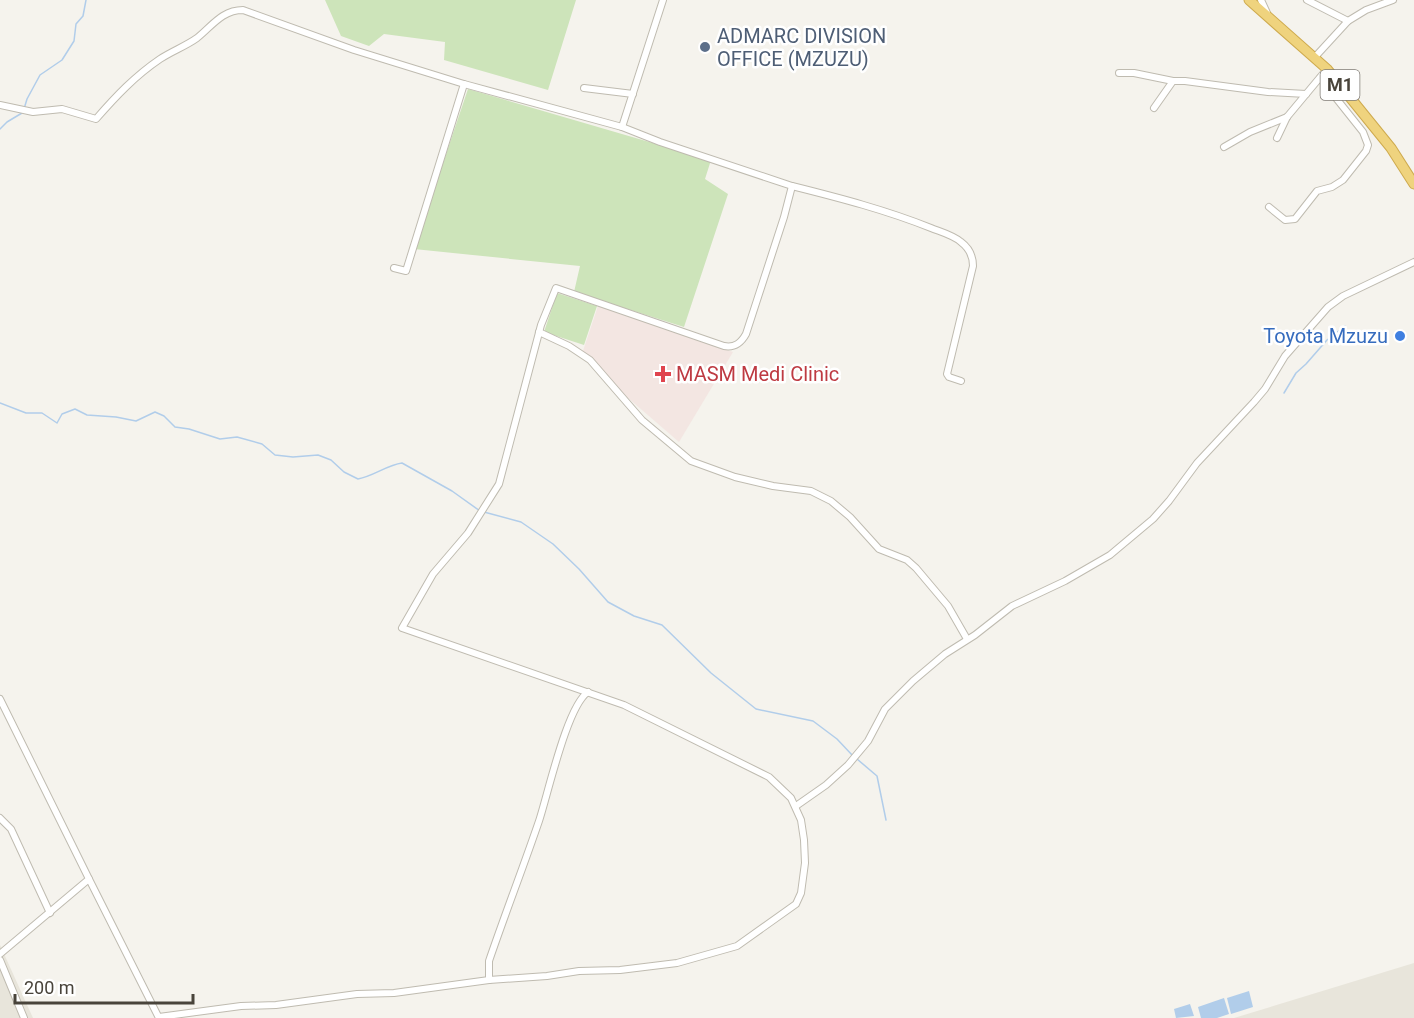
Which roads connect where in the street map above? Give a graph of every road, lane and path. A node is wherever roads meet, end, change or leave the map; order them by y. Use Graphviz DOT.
graph roads {
  1 [pos="663,0"];
  2 [pos="1249,0"];
  3 [pos="1261,0"];
  4 [pos="1307,0"];
  5 [pos="1393,0"];
  6 [pos="1383,2"];
  7 [pos="1269,18"];
  8 [pos="1348,21"];
  9 [pos="1315,57"];
  10 [pos="1327,69"];
  11 [pos="1119,73"];
  12 [pos="1320,78"];
  13 [pos="1173,81"];
  14 [pos="464,84"];
  15 [pos="584,88"];
  16 [pos="633,94"];
  17 [pos="1306,94"];
  18 [pos="0,105"];
  19 [pos="1154,108"];
  20 [pos="1287,117"];
  21 [pos="622,127"];
  22 [pos="1277,138"];
  23 [pos="1224,147"];
  24 [pos="1414,184"];
  25 [pos="792,186"];
  26 [pos="1269,207"];
  27 [pos="1414,262"];
  28 [pos="394,268"];
  29 [pos="539,332"];
  30 [pos="961,381"];
  31 [pos="967,639"];
  32 [pos="588,692"];
  33 [pos="0,699"];
  34 [pos="796,806"];
  35 [pos="0,818"];
  36 [pos="89,879"];
  37 [pos="50,913"];
  38 [pos="0,954"];
  39 [pos="0,960"];
  40 [pos="489,980"];
  41 [pos="24,1018"];
  42 [pos="159,1018"];
  1 -- 16 [label="street"];
  2 -- 7 [label="highway, M1"];
  3 -- 7 [label="street"];
  4 -- 8 [label="street"];
  5 -- 6 [label="street"];
  6 -- 8 [label="street"];
  7 -- 9 [label="highway, M1"];
  8 -- 9 [label="street"];
  9 -- 10 [label="highway, M1"];
  10 -- 12 [label="street"];
  10 -- 24 [label="highway, M1"];
  11 -- 13 [label="street"];
  12 -- 17 [label="street"];
  12 -- 26 [label="street"];
  13 -- 17 [label="street"];
  13 -- 19 [label="street"];
  14 -- 18 [label="street"];
  14 -- 21 [label="street"];
  14 -- 28 [label="street"];
  15 -- 16 [label="street"];
  16 -- 21 [label="street"];
  17 -- 20 [label="street"];
  20 -- 22 [label="street"];
  20 -- 23 [label="street"];
  21 -- 25 [label="street"];
  25 -- 29 [label="street"];
  25 -- 30 [label="street"];
  27 -- 31 [label="street"];
  29 -- 31 [label="street"];
  29 -- 32 [label="street"];
  31 -- 34 [label="street"];
  32 -- 34 [label="street"];
  32 -- 40 [label="street"];
  33 -- 36 [label="street"];
  34 -- 40 [label="street"];
  35 -- 37 [label="street"];
  36 -- 37 [label="street"];
  36 -- 42 [label="street"];
  37 -- 38 [label="street"];
  39 -- 41 [label="street"];
  40 -- 42 [label="street"];
}
